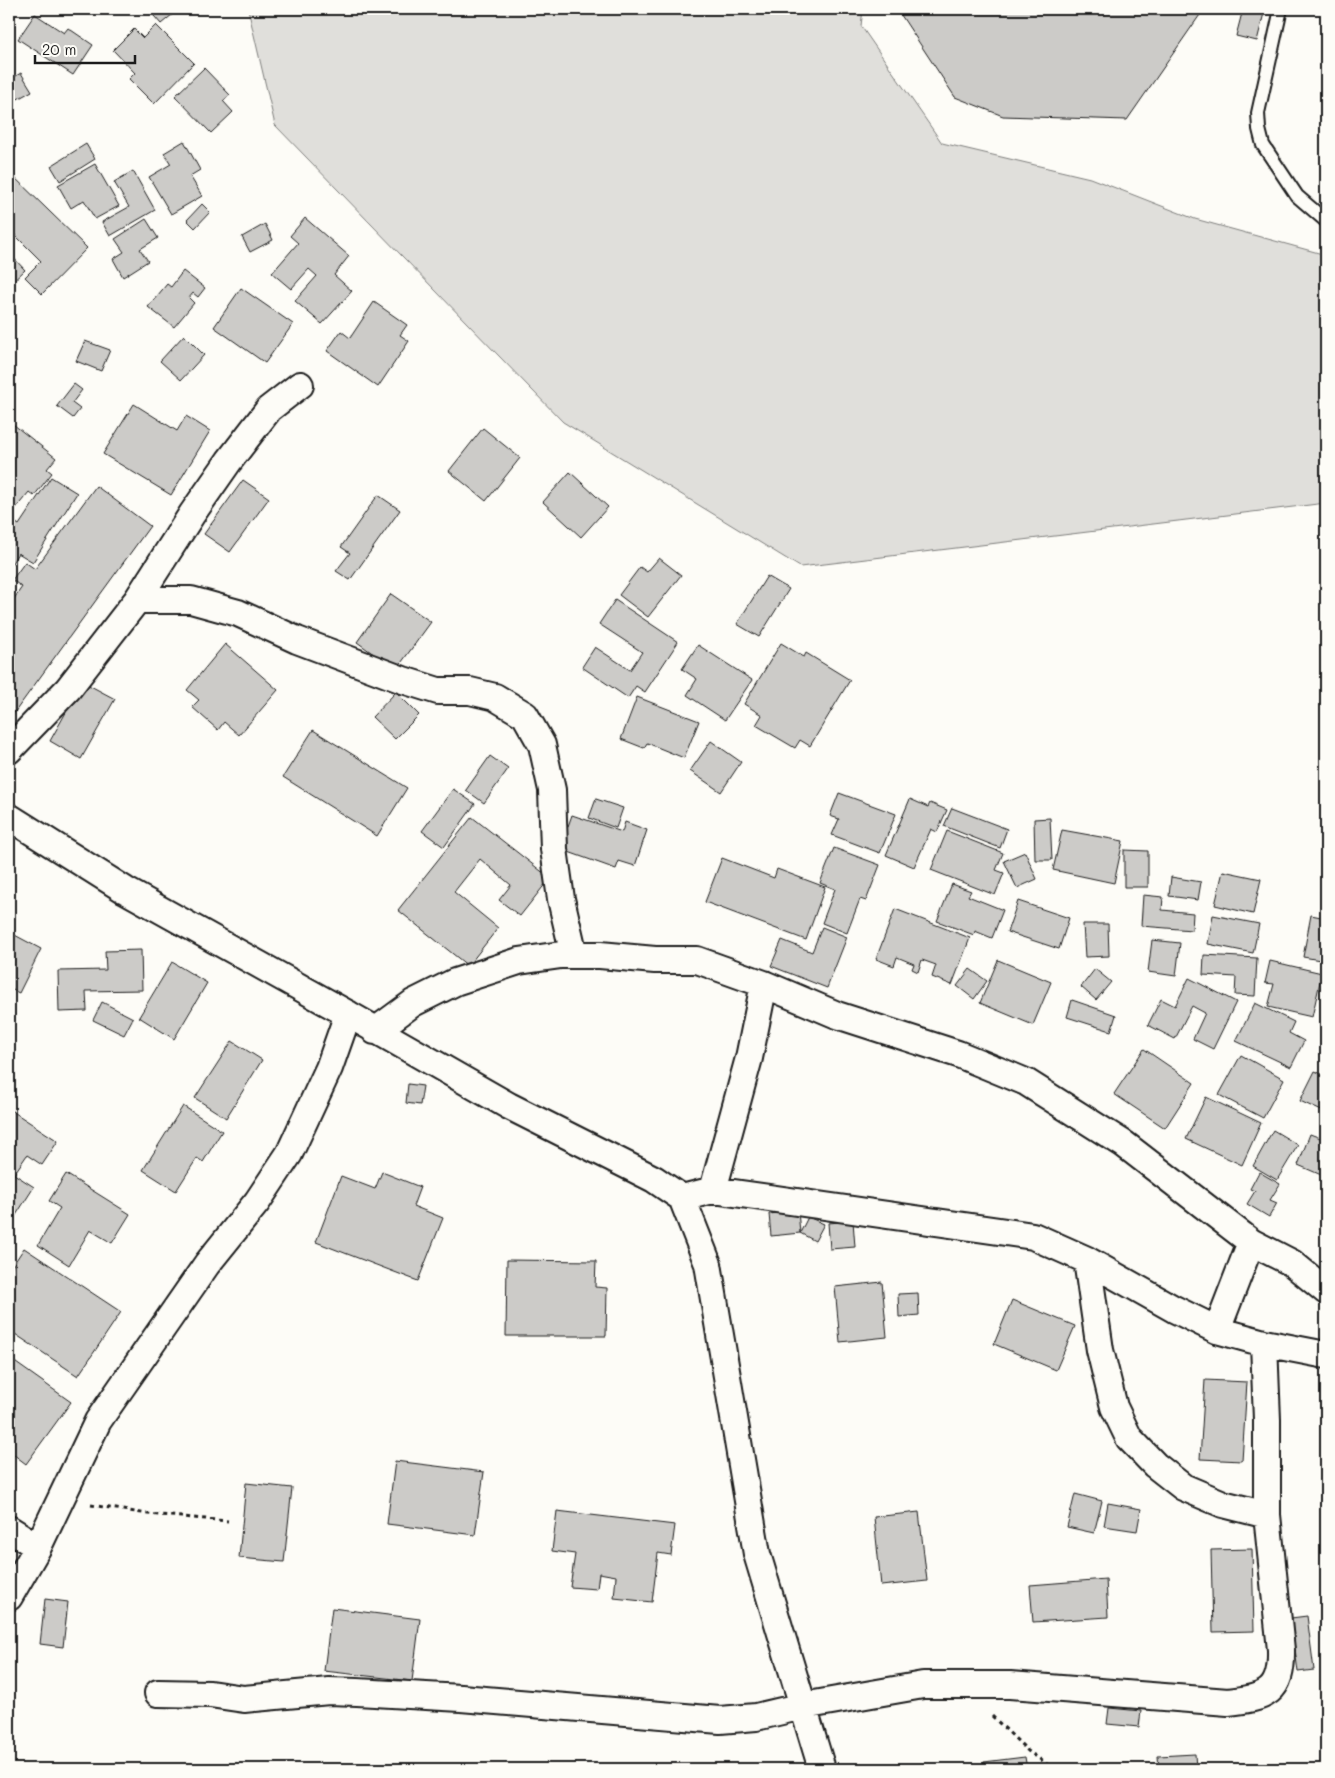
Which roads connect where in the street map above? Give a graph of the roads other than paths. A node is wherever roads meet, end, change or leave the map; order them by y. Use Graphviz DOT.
graph roads {
  1 [pos="1281,9"];
  2 [pos="1326,221"];
  3 [pos="300,385"];
  4 [pos="136,600"];
  5 [pos="9,750"];
  6 [pos="9,817"];
  7 [pos="574,955"];
  8 [pos="764,984"];
  9 [pos="348,1014"];
  10 [pos="375,1031"];
  11 [pos="713,1190"];
  12 [pos="682,1198"];
  13 [pos="1251,1242"];
  14 [pos="1087,1260"];
  15 [pos="1326,1291"];
  16 [pos="1216,1330"];
  17 [pos="1264,1343"];
  18 [pos="1326,1355"];
  19 [pos="1267,1515"];
  20 [pos="9,1529"];
  21 [pos="38,1547"];
  22 [pos="9,1598"];
  23 [pos="158,1693"];
  24 [pos="803,1706"];
  25 [pos="822,1769"];
  1 -- 2 [label="lane"];
  3 -- 4 [label="street"];
  4 -- 5 [label="street"];
  4 -- 7 [label="street"];
  6 -- 9 [label="street"];
  7 -- 8 [label="street"];
  7 -- 10 [label="street"];
  8 -- 11 [label="street"];
  8 -- 13 [label="street"];
  9 -- 10 [label="street"];
  9 -- 21 [label="street"];
  10 -- 12 [label="street"];
  11 -- 12 [label="street"];
  11 -- 14 [label="street"];
  12 -- 24 [label="street"];
  13 -- 15 [label="street"];
  13 -- 16 [label="street"];
  14 -- 16 [label="street"];
  14 -- 19 [label="street"];
  16 -- 17 [label="street"];
  17 -- 18 [label="street"];
  17 -- 19 [label="street"];
  19 -- 24 [label="street"];
  20 -- 21 [label="street"];
  21 -- 22 [label="street"];
  23 -- 24 [label="street"];
  24 -- 25 [label="street"];
}
